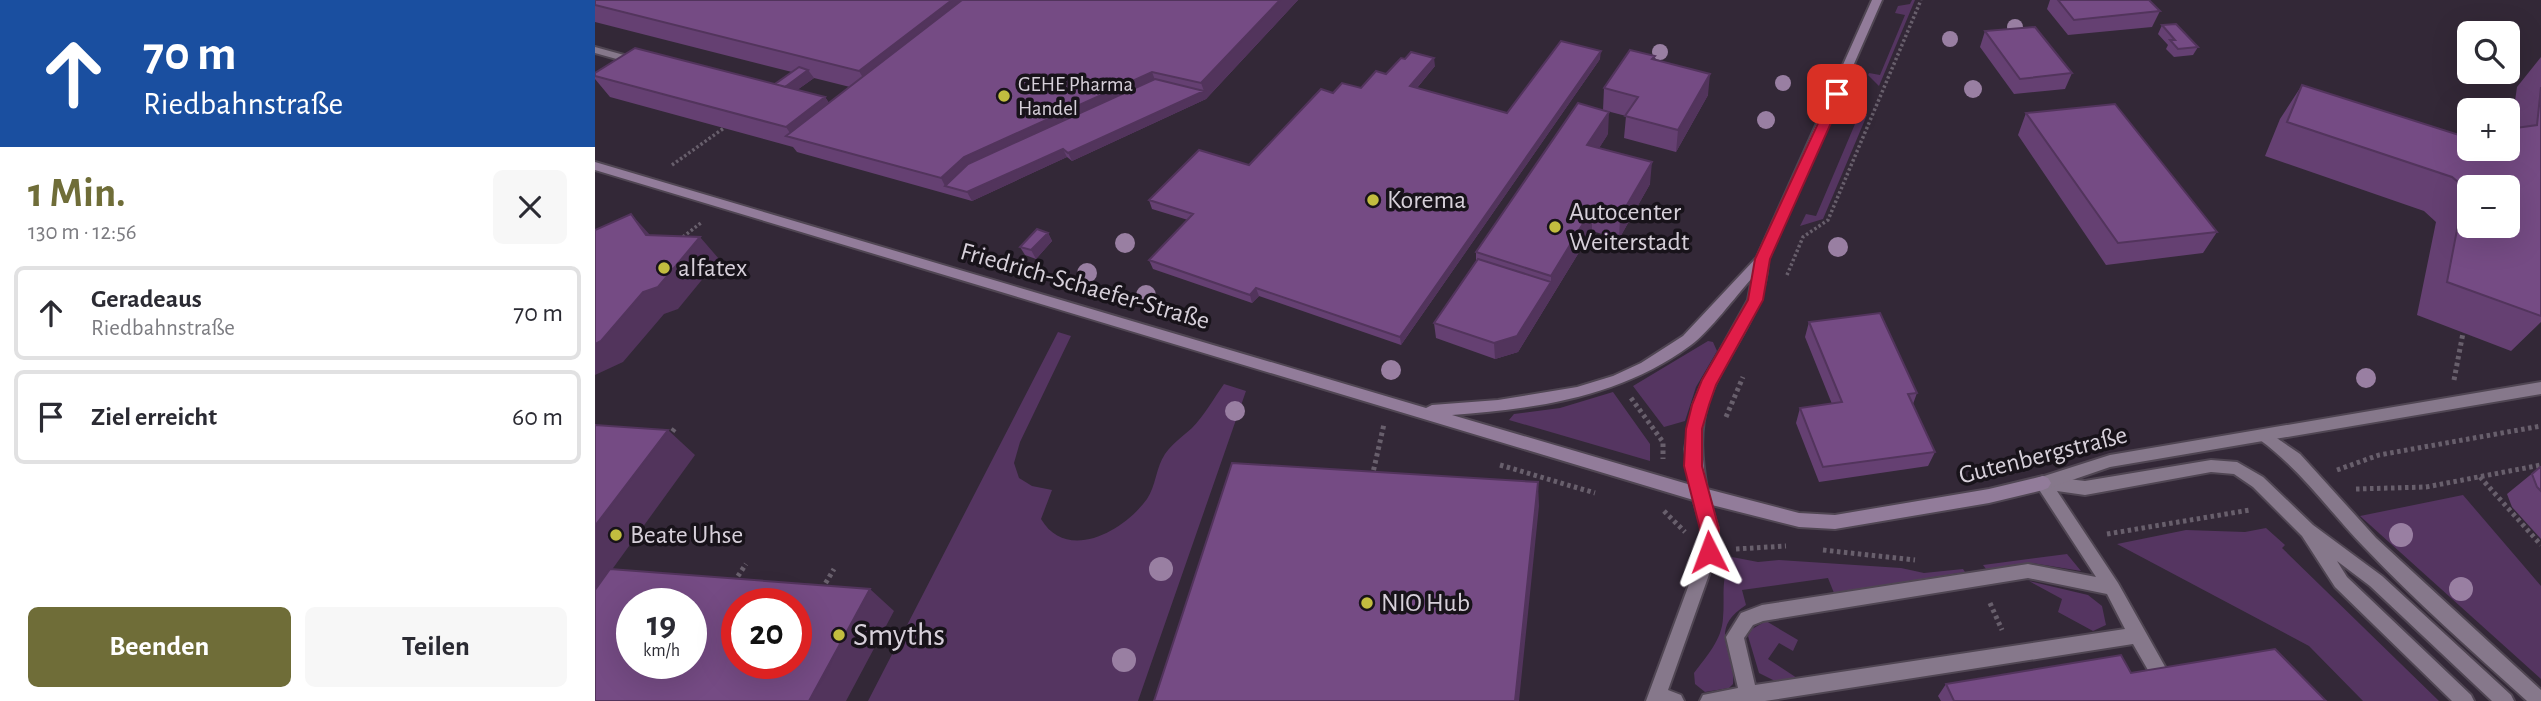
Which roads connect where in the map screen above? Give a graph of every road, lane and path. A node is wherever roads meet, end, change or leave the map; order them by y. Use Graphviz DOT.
graph roads {
  1 [pos="1877,0"];
  2 [pos="1921,0"];
  3 [pos="595,50"];
  4 [pos="641,63"];
  5 [pos="724,128"];
  6 [pos="595,166"];
  7 [pos="649,182"];
  8 [pos="725,204"];
  9 [pos="1803,237"];
  10 [pos="672,246"];
  11 [pos="1762,259"];
  12 [pos="2463,333"];
  13 [pos="1618,380"];
  14 [pos="2541,388"];
  15 [pos="1388,401"];
  16 [pos="2450,404"];
  17 [pos="1425,412"];
  18 [pos="2541,426"];
  19 [pos="676,427"];
  20 [pos="2265,436"];
  21 [pos="1663,442"];
  22 [pos="663,444"];
  23 [pos="1562,454"];
  24 [pos="2541,465"];
  25 [pos="2480,477"];
  26 [pos="2314,481"];
  27 [pos="1371,483"];
  28 [pos="2043,483"];
  29 [pos="1700,495"];
  30 [pos="2307,530"];
  31 [pos="2541,545"];
  32 [pos="746,564"];
  33 [pos="834,569"];
  34 [pos="1979,579"];
  35 [pos="731,586"];
  36 [pos="2112,588"];
  37 [pos="820,593"];
  38 [pos="2137,635"];
  39 [pos="2013,655"];
  40 [pos="2162,678"];
  41 [pos="1748,695"];
  42 [pos="1656,698"];
  43 [pos="1675,701"];
  44 [pos="1709,701"];
  45 [pos="2465,701"];
  46 [pos="2505,701"];
  47 [pos="2540,701"];
  1 -- 11 [label="main road"];
  2 -- 9 [label="path"];
  3 -- 4 [label="street"];
  5 -- 7 [label="path"];
  6 -- 7 [label="main road, Friedrich-Schaefer-Straße"];
  7 -- 8 [label="main road, Friedrich-Schaefer-Straße"];
  8 -- 10 [label="path"];
  8 -- 15 [label="main road, Friedrich-Schaefer-Straße"];
  11 -- 13 [label="main road"];
  11 -- 29 [label="main road"];
  12 -- 16 [label="path"];
  13 -- 17 [label="main road"];
  13 -- 21 [label="path"];
  14 -- 16 [label="street, Gutenbergstraße"];
  15 -- 17 [label="main road, Friedrich-Schaefer-Straße"];
  15 -- 27 [label="path"];
  16 -- 20 [label="street, Gutenbergstraße"];
  17 -- 23 [label="main road, Friedrich-Schaefer-Straße"];
  18 -- 26 [label="path"];
  19 -- 22 [label="path"];
  20 -- 26 [label="street"];
  20 -- 28 [label="street, Gutenbergstraße"];
  23 -- 29 [label="main road, Gutenbergstraße"];
  24 -- 25 [label="path"];
  25 -- 26 [label="path"];
  25 -- 31 [label="path"];
  26 -- 47 [label="street"];
  28 -- 29 [label="main road, Gutenbergstraße"];
  28 -- 30 [label="street"];
  28 -- 36 [label="street"];
  29 -- 42 [label="street"];
  30 -- 45 [label="street"];
  30 -- 46 [label="street"];
  32 -- 35 [label="path"];
  33 -- 37 [label="path"];
  34 -- 36 [label="street"];
  34 -- 39 [label="path"];
  34 -- 41 [label="street"];
  36 -- 38 [label="street"];
  38 -- 39 [label="street"];
  38 -- 40 [label="street"];
  39 -- 41 [label="street"];
  41 -- 44 [label="street"];
  42 -- 43 [label="street"];
}
